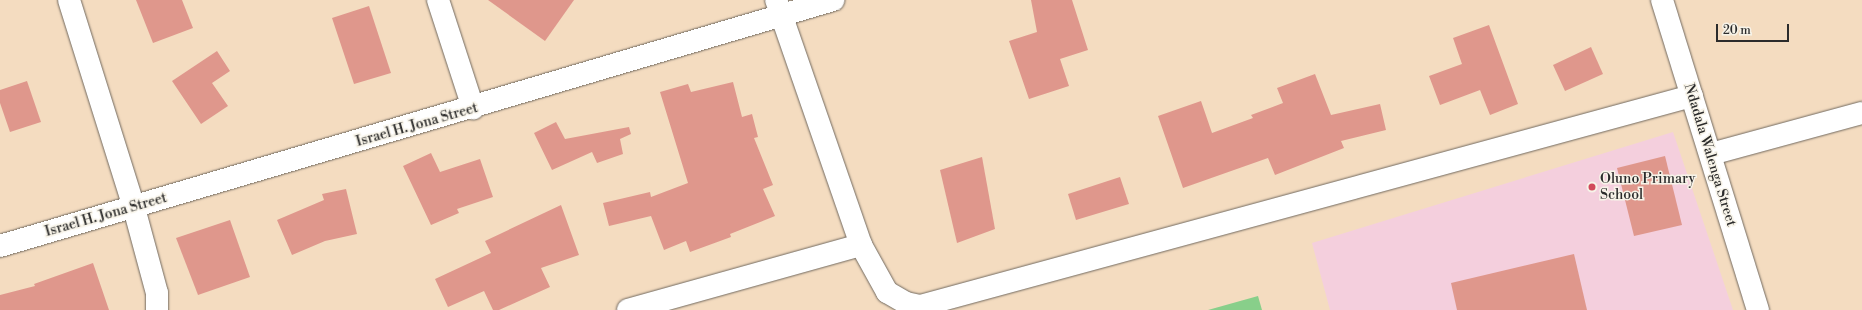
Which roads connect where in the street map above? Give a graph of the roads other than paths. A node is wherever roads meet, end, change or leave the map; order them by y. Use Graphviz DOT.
graph roads {
  1 [pos="69,0"];
  2 [pos="438,0"];
  3 [pos="833,0"];
  4 [pos="1662,0"];
  5 [pos="779,8"];
  6 [pos="1692,96"];
  7 [pos="473,108"];
  8 [pos="1862,113"];
  9 [pos="1711,154"];
  10 [pos="134,208"];
  11 [pos="861,245"];
  12 [pos="0,246"];
  13 [pos="157,310"];
  14 [pos="628,310"];
  15 [pos="1758,310"];
  1 -- 10 [label="street"];
  2 -- 7 [label="street"];
  3 -- 5 [label="street, Israel H. Jona Street"];
  4 -- 6 [label="street, Ndadala Walenga Street"];
  5 -- 7 [label="street, Israel H. Jona Street"];
  5 -- 11 [label="street"];
  6 -- 9 [label="street, Ndadala Walenga Street"];
  6 -- 11 [label="street"];
  7 -- 10 [label="street, Israel H. Jona Street"];
  8 -- 9 [label="street"];
  9 -- 15 [label="street, Ndadala Walenga Street"];
  10 -- 12 [label="street, Israel H. Jona Street"];
  10 -- 13 [label="street"];
  11 -- 14 [label="street"];
}
